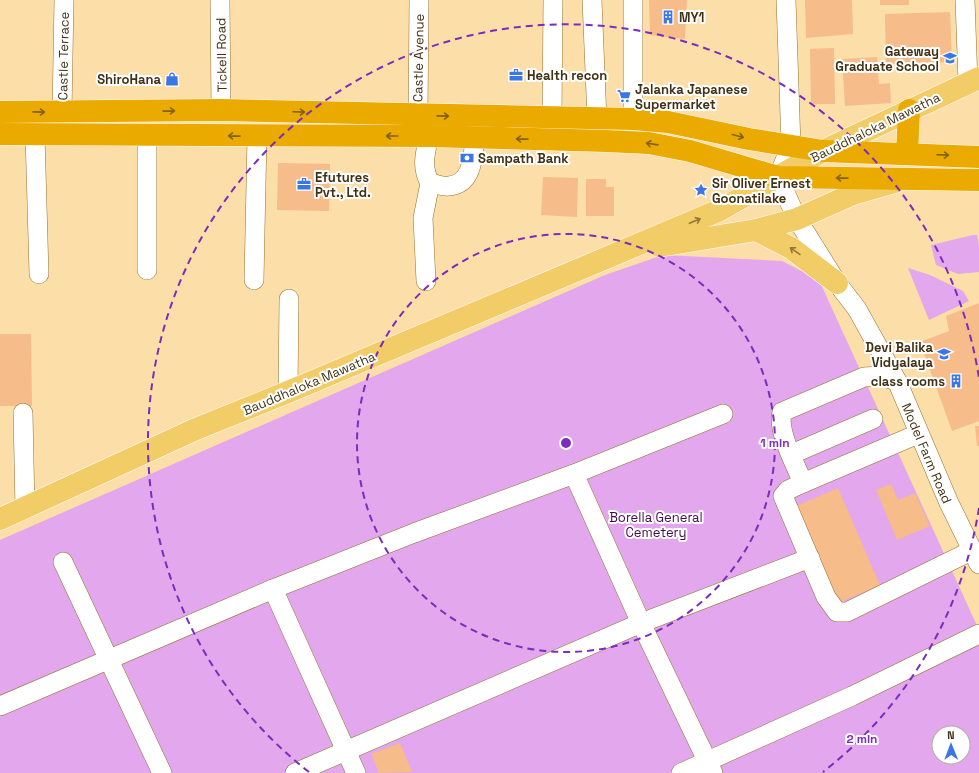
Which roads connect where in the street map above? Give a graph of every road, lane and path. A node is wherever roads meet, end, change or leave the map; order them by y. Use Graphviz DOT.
graph roads {
  1 [pos="64,0"];
  2 [pos="220,0"];
  3 [pos="419,0"];
  4 [pos="553,0"];
  5 [pos="592,0"];
  6 [pos="633,0"];
  7 [pos="786,0"];
  8 [pos="965,0"];
  9 [pos="973,80"];
  10 [pos="221,110"];
  11 [pos="909,110"];
  12 [pos="0,112"];
  13 [pos="62,112"];
  14 [pos="418,116"];
  15 [pos="552,117"];
  16 [pos="597,119"];
  17 [pos="633,119"];
  18 [pos="0,134"];
  19 [pos="35,135"];
  20 [pos="146,135"];
  21 [pos="257,136"];
  22 [pos="429,136"];
  23 [pos="475,138"];
  24 [pos="791,146"];
  25 [pos="823,151"];
  26 [pos="907,154"];
  27 [pos="979,157"];
  28 [pos="778,177"];
  29 [pos="909,179"];
  30 [pos="979,180"];
  31 [pos="430,183"];
  32 [pos="797,219"];
  33 [pos="756,230"];
  34 [pos="621,252"];
  35 [pos="148,270"];
  36 [pos="39,274"];
  37 [pos="254,280"];
  38 [pos="426,281"];
  39 [pos="837,283"];
  40 [pos="288,299"];
  41 [pos="897,382"];
  42 [pos="288,392"];
  43 [pos="23,413"];
  44 [pos="723,414"];
  45 [pos="873,419"];
  46 [pos="918,434"];
  47 [pos="792,454"];
  48 [pos="574,474"];
  49 [pos="803,483"];
  50 [pos="26,509"];
  51 [pos="0,519"];
  52 [pos="975,557"];
  53 [pos="810,558"];
  54 [pos="63,562"];
  55 [pos="273,589"];
  56 [pos="641,623"];
  57 [pos="979,634"];
  58 [pos="109,659"];
  59 [pos="0,706"];
  60 [pos="346,751"];
  61 [pos="710,767"];
  62 [pos="162,773"];
  63 [pos="295,773"];
  64 [pos="356,773"];
  65 [pos="680,773"];
  1 -- 13 [label="street, Castle Terrace"];
  2 -- 10 [label="street, Tickell Road"];
  3 -- 14 [label="street, Castle Avenue"];
  4 -- 15 [label="street"];
  5 -- 16 [label="street"];
  6 -- 17 [label="street"];
  7 -- 24 [label="street"];
  8 -- 9 [label="street"];
  9 -- 11 [label="main road, Bauddhaloka Mawatha"];
  13 -- 10 [label="highway, one-way"];
  10 -- 14 [label="highway, one-way"];
  11 -- 25 [label="main road, Bauddhaloka Mawatha"];
  11 -- 26 [label="highway"];
  12 -- 13 [label="highway, one-way"];
  14 -- 15 [label="highway, one-way"];
  15 -- 16 [label="highway"];
  16 -- 17 [label="highway"];
  17 -- 24 [label="highway, one-way"];
  18 -- 19 [label="highway"];
  19 -- 20 [label="highway"];
  19 -- 36 [label="street"];
  21 -- 20 [label="highway, one-way"];
  20 -- 35 [label="street"];
  22 -- 21 [label="highway, one-way"];
  21 -- 37 [label="street"];
  22 -- 23 [label="highway"];
  22 -- 31 [label="street"];
  28 -- 23 [label="highway, one-way"];
  23 -- 31 [label="street"];
  24 -- 25 [label="highway"];
  24 -- 28 [label="street"];
  25 -- 26 [label="highway"];
  25 -- 28 [label="main road, Bauddhaloka Mawatha"];
  26 -- 27 [label="highway, one-way"];
  29 -- 28 [label="highway, one-way"];
  28 -- 32 [label="street, Model Farm Road"];
  34 -- 28 [label="main road, Bauddhaloka Mawatha, one-way"];
  29 -- 30 [label="highway"];
  29 -- 32 [label="main road, Bauddhaloka Mawatha"];
  31 -- 38 [label="street"];
  32 -- 33 [label="main road, Bauddhaloka Mawatha"];
  32 -- 39 [label="street, Model Farm Road"];
  33 -- 34 [label="main road, Bauddhaloka Mawatha"];
  39 -- 33 [label="main road, one-way"];
  34 -- 42 [label="main road, Bauddhaloka Mawatha"];
  39 -- 41 [label="street, Model Farm Road"];
  40 -- 42 [label="street"];
  41 -- 46 [label="street, Model Farm Road"];
  41 -- 47 [label="street"];
  42 -- 50 [label="main road, Bauddhaloka Mawatha"];
  43 -- 50 [label="street"];
  44 -- 48 [label="street"];
  45 -- 47 [label="street"];
  46 -- 49 [label="street"];
  46 -- 52 [label="street, Model Farm Road"];
  47 -- 49 [label="street"];
  48 -- 55 [label="street"];
  48 -- 56 [label="street"];
  49 -- 53 [label="street"];
  50 -- 51 [label="main road, Bauddhaloka Mawatha"];
  52 -- 53 [label="street"];
  53 -- 56 [label="street"];
  54 -- 58 [label="street"];
  55 -- 58 [label="street"];
  55 -- 60 [label="street"];
  56 -- 60 [label="street"];
  56 -- 61 [label="street"];
  57 -- 61 [label="street"];
  58 -- 59 [label="street"];
  58 -- 62 [label="street"];
  60 -- 63 [label="street"];
  60 -- 64 [label="street"];
  61 -- 65 [label="street"];
}
